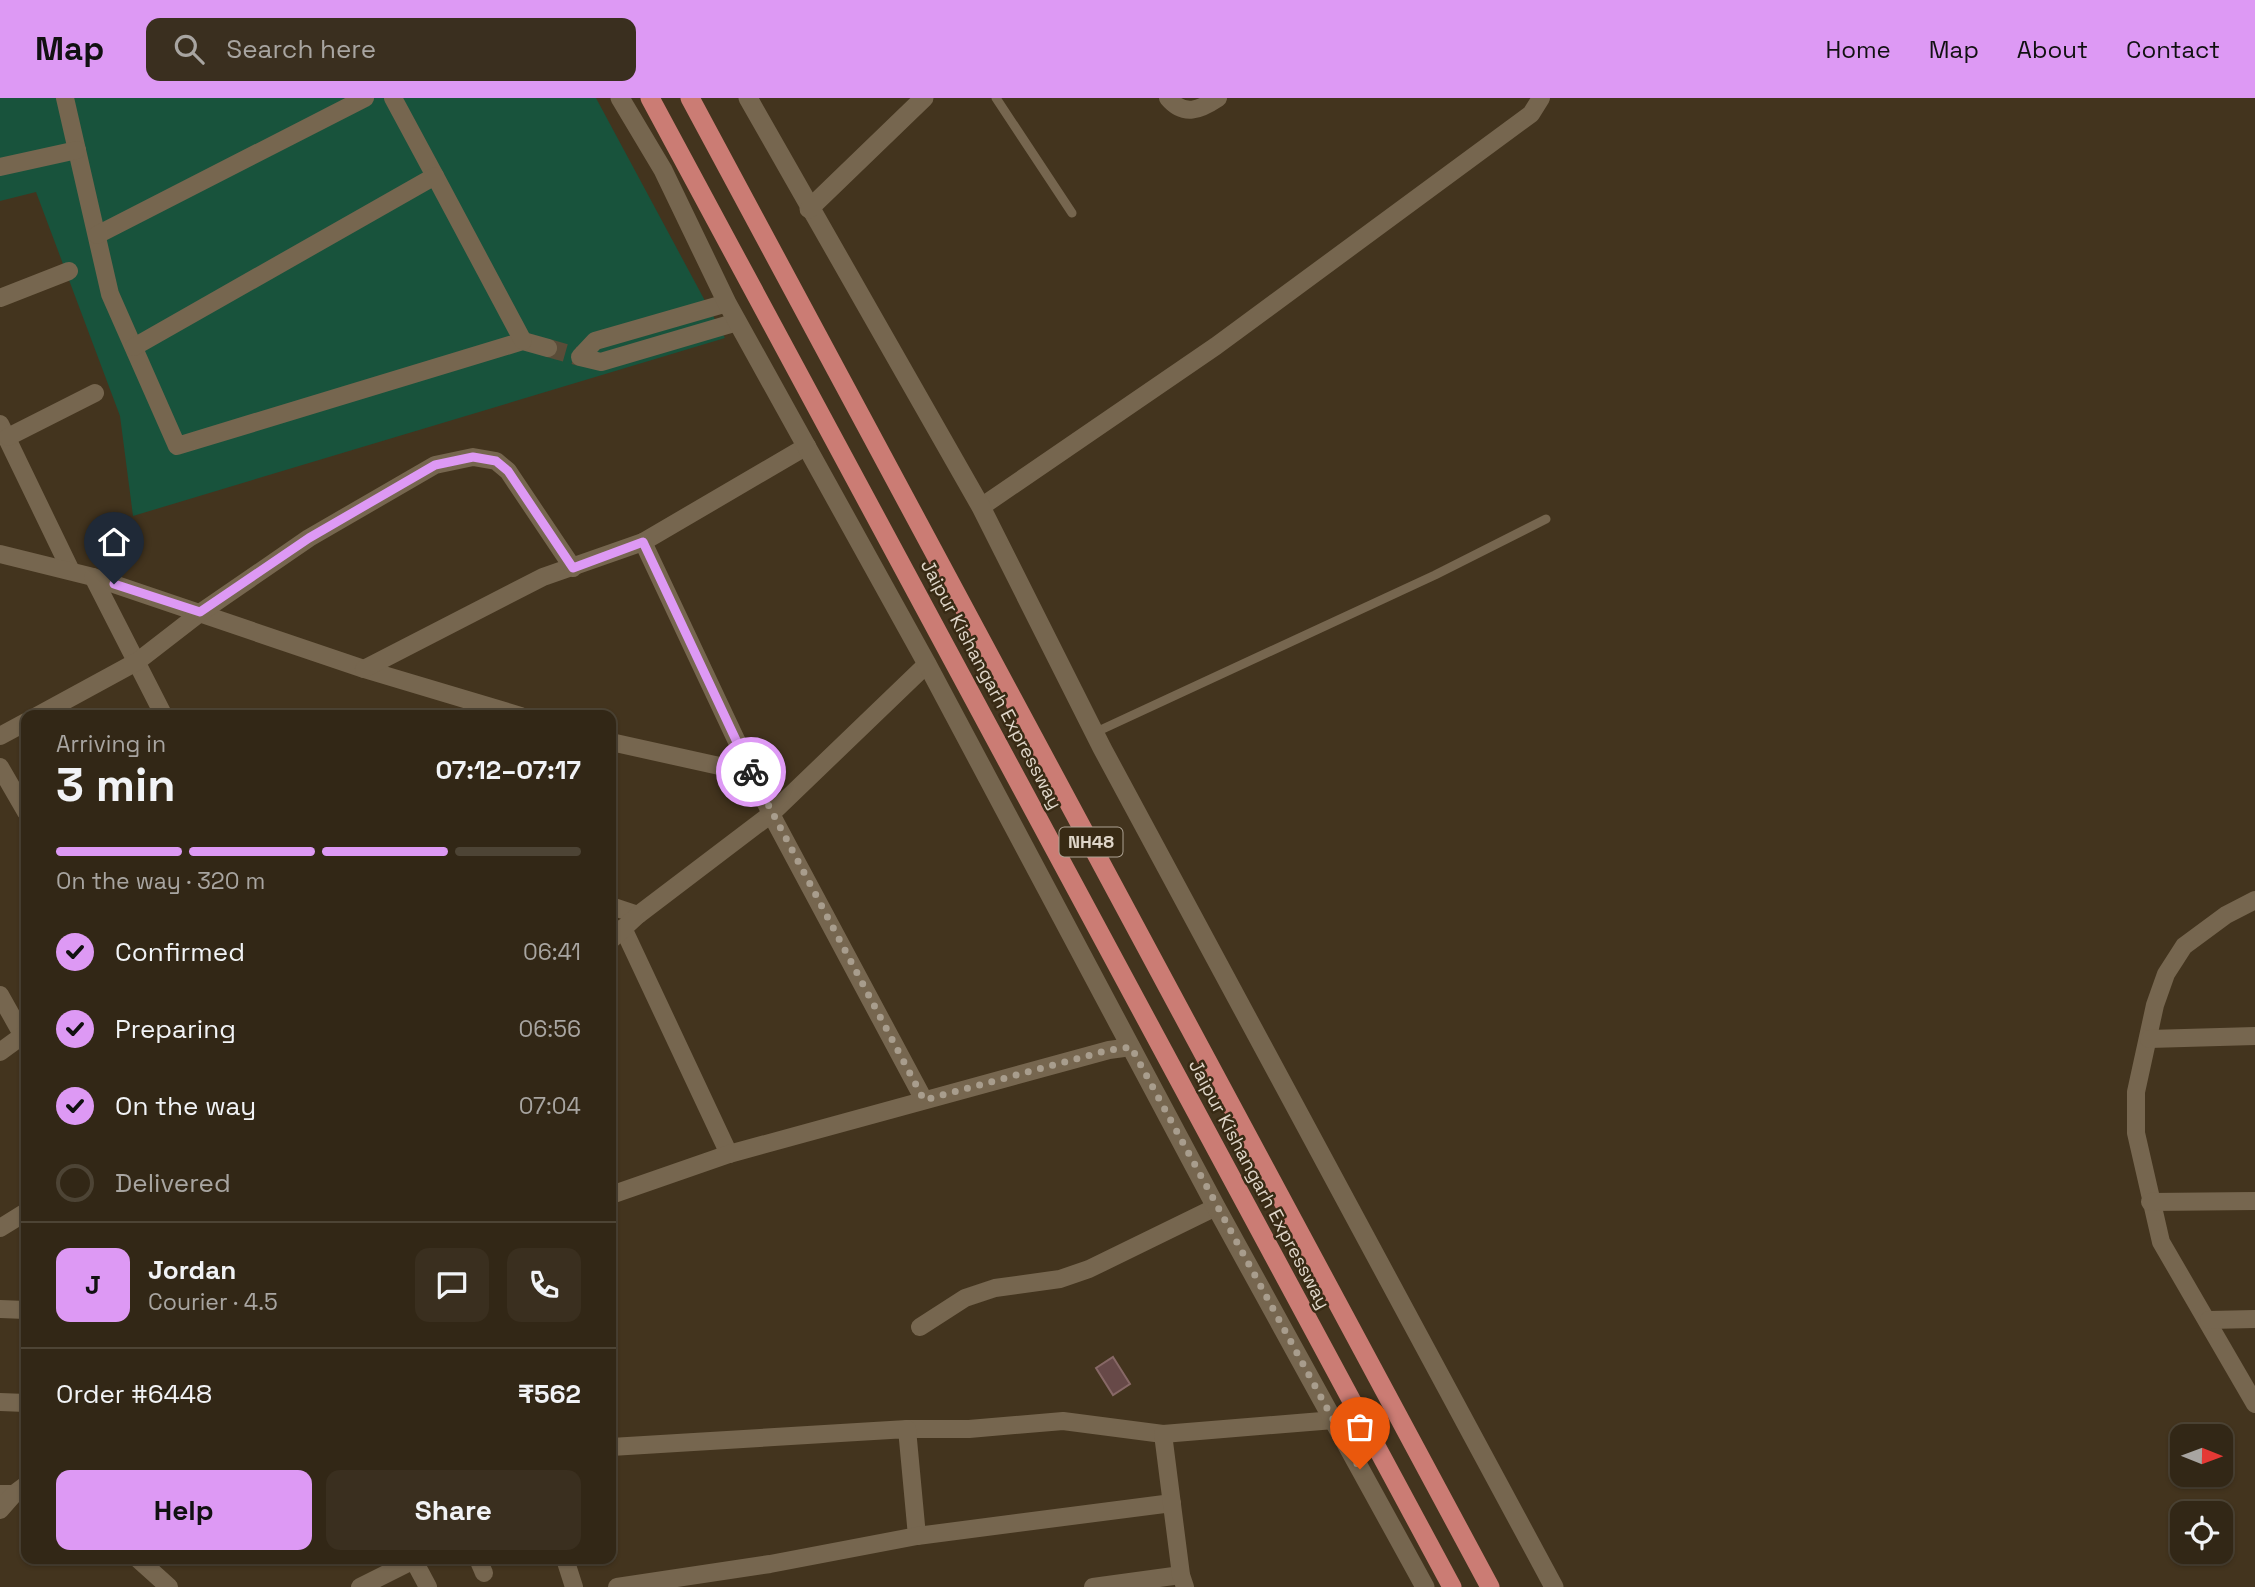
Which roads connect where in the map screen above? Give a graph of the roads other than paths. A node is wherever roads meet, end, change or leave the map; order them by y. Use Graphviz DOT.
graph roads {
  1 [pos="65,98"];
  2 [pos="365,98"];
  3 [pos="393,98"];
  4 [pos="620,98"];
  5 [pos="650,98"];
  6 [pos="690,98"];
  7 [pos="748,98"];
  8 [pos="924,98"];
  9 [pos="996,98"];
  10 [pos="1168,98"];
  11 [pos="1218,98"];
  12 [pos="1541,98"];
  13 [pos="78,150"];
  14 [pos="0,167"];
  15 [pos="435,176"];
  16 [pos="809,209"];
  17 [pos="1072,214"];
  18 [pos="97,234"];
  19 [pos="69,271"];
  20 [pos="0,298"];
  21 [pos="727,303"];
  22 [pos="737,322"];
  23 [pos="523,341"];
  24 [pos="134,347"];
  25 [pos="548,348"];
  26 [pos="95,393"];
  27 [pos="4,430"];
  28 [pos="807,446"];
  29 [pos="981,507"];
  30 [pos="1546,519"];
  31 [pos="643,542"];
  32 [pos="0,554"];
  33 [pos="573,568"];
  34 [pos="71,571"];
  35 [pos="93,577"];
  36 [pos="200,612"];
  37 [pos="138,661"];
  38 [pos="928,664"];
  39 [pos="364,668"];
  40 [pos="48,710"];
  41 [pos="161,710"];
  42 [pos="502,710"];
  43 [pos="21,725"];
  44 [pos="1094,733"];
  45 [pos="0,736"];
  46 [pos="616,743"];
  47 [pos="0,767"];
  48 [pos="751,773"];
  49 [pos="21,803"];
  50 [pos="771,814"];
  51 [pos="2255,900"];
  52 [pos="616,908"];
  53 [pos="638,915"];
  54 [pos="617,934"];
  55 [pos="0,995"];
  56 [pos="21,1029"];
  57 [pos="21,1036"];
  58 [pos="2255,1036"];
  59 [pos="2149,1039"];
  60 [pos="1131,1047"];
  61 [pos="0,1052"];
  62 [pos="924,1100"];
  63 [pos="729,1154"];
  64 [pos="616,1193"];
  65 [pos="2255,1201"];
  66 [pos="2150,1202"];
  67 [pos="1216,1207"];
  68 [pos="21,1215"];
  69 [pos="0,1228"];
  70 [pos="1,1307"];
  71 [pos="21,1310"];
  72 [pos="2208,1320"];
  73 [pos="2255,1320"];
  74 [pos="920,1327"];
  75 [pos="2253,1395"];
  76 [pos="0,1402"];
  77 [pos="21,1403"];
  78 [pos="1334,1420"];
  79 [pos="907,1429"];
  80 [pos="1163,1434"];
  81 [pos="616,1447"];
  82 [pos="14,1491"];
  83 [pos="1172,1503"];
  84 [pos="0,1510"];
  85 [pos="917,1536"];
  86 [pos="148,1564"];
  87 [pos="406,1564"];
  88 [pos="416,1564"];
  89 [pos="566,1564"];
  90 [pos="1183,1581"];
  91 [pos="169,1587"];
  92 [pos="360,1587"];
  93 [pos="428,1587"];
  94 [pos="573,1587"];
  95 [pos="617,1587"];
  96 [pos="1093,1587"];
  97 [pos="1425,1587"];
  98 [pos="1452,1587"];
  99 [pos="1490,1587"];
  100 [pos="1554,1587"];
  1 -- 13 [label="street"];
  2 -- 18 [label="street"];
  3 -- 15 [label="street"];
  4 -- 21 [label="street"];
  5 -- 98 [label="highway, Jaipur Kishangarh Expressway / NH48"];
  6 -- 99 [label="highway, Jaipur Kishangarh Expressway / NH48"];
  7 -- 16 [label="street"];
  8 -- 16 [label="street"];
  9 -- 17 [label="lane"];
  10 -- 11 [label="street"];
  12 -- 29 [label="street"];
  13 -- 14 [label="street"];
  13 -- 18 [label="street"];
  15 -- 23 [label="street"];
  15 -- 24 [label="street"];
  16 -- 29 [label="street"];
  18 -- 24 [label="street"];
  19 -- 20 [label="street"];
  21 -- 22 [label="street"];
  21 -- 22 [label="street"];
  22 -- 28 [label="street"];
  23 -- 24 [label="street"];
  23 -- 25 [label="street"];
  26 -- 27 [label="street"];
  27 -- 34 [label="street"];
  28 -- 31 [label="street"];
  28 -- 38 [label="street"];
  29 -- 44 [label="street"];
  30 -- 44 [label="lane"];
  31 -- 33 [label="street"];
  31 -- 48 [label="street"];
  32 -- 34 [label="street"];
  33 -- 36 [label="street"];
  33 -- 39 [label="street"];
  34 -- 35 [label="street"];
  35 -- 36 [label="street"];
  35 -- 37 [label="street"];
  36 -- 37 [label="street"];
  36 -- 39 [label="street"];
  37 -- 40 [label="street"];
  37 -- 41 [label="street"];
  38 -- 50 [label="street"];
  38 -- 60 [label="street"];
  39 -- 42 [label="street"];
  43 -- 45 [label="street"];
  44 -- 100 [label="street"];
  46 -- 48 [label="street"];
  47 -- 49 [label="street"];
  48 -- 50 [label="street"];
  50 -- 53 [label="street"];
  50 -- 62 [label="street"];
  51 -- 59 [label="street"];
  52 -- 53 [label="street"];
  53 -- 54 [label="street"];
  54 -- 63 [label="street"];
  55 -- 56 [label="street"];
  57 -- 61 [label="street"];
  58 -- 59 [label="street"];
  59 -- 66 [label="street"];
  60 -- 62 [label="street"];
  60 -- 67 [label="street"];
  62 -- 63 [label="street"];
  63 -- 64 [label="street"];
  65 -- 66 [label="street"];
  66 -- 72 [label="street"];
  67 -- 74 [label="street"];
  67 -- 78 [label="street"];
  68 -- 69 [label="street"];
  70 -- 71 [label="street"];
  72 -- 73 [label="street"];
  72 -- 75 [label="street"];
  76 -- 77 [label="street"];
  78 -- 80 [label="street"];
  78 -- 97 [label="street"];
  79 -- 80 [label="street"];
  79 -- 81 [label="street"];
  79 -- 85 [label="street"];
  80 -- 83 [label="street"];
  82 -- 84 [label="street"];
  83 -- 85 [label="street"];
  83 -- 90 [label="street"];
  85 -- 95 [label="street"];
  86 -- 91 [label="street"];
  87 -- 92 [label="street"];
  88 -- 93 [label="street"];
  89 -- 94 [label="street"];
  90 -- 96 [label="street"];
}
